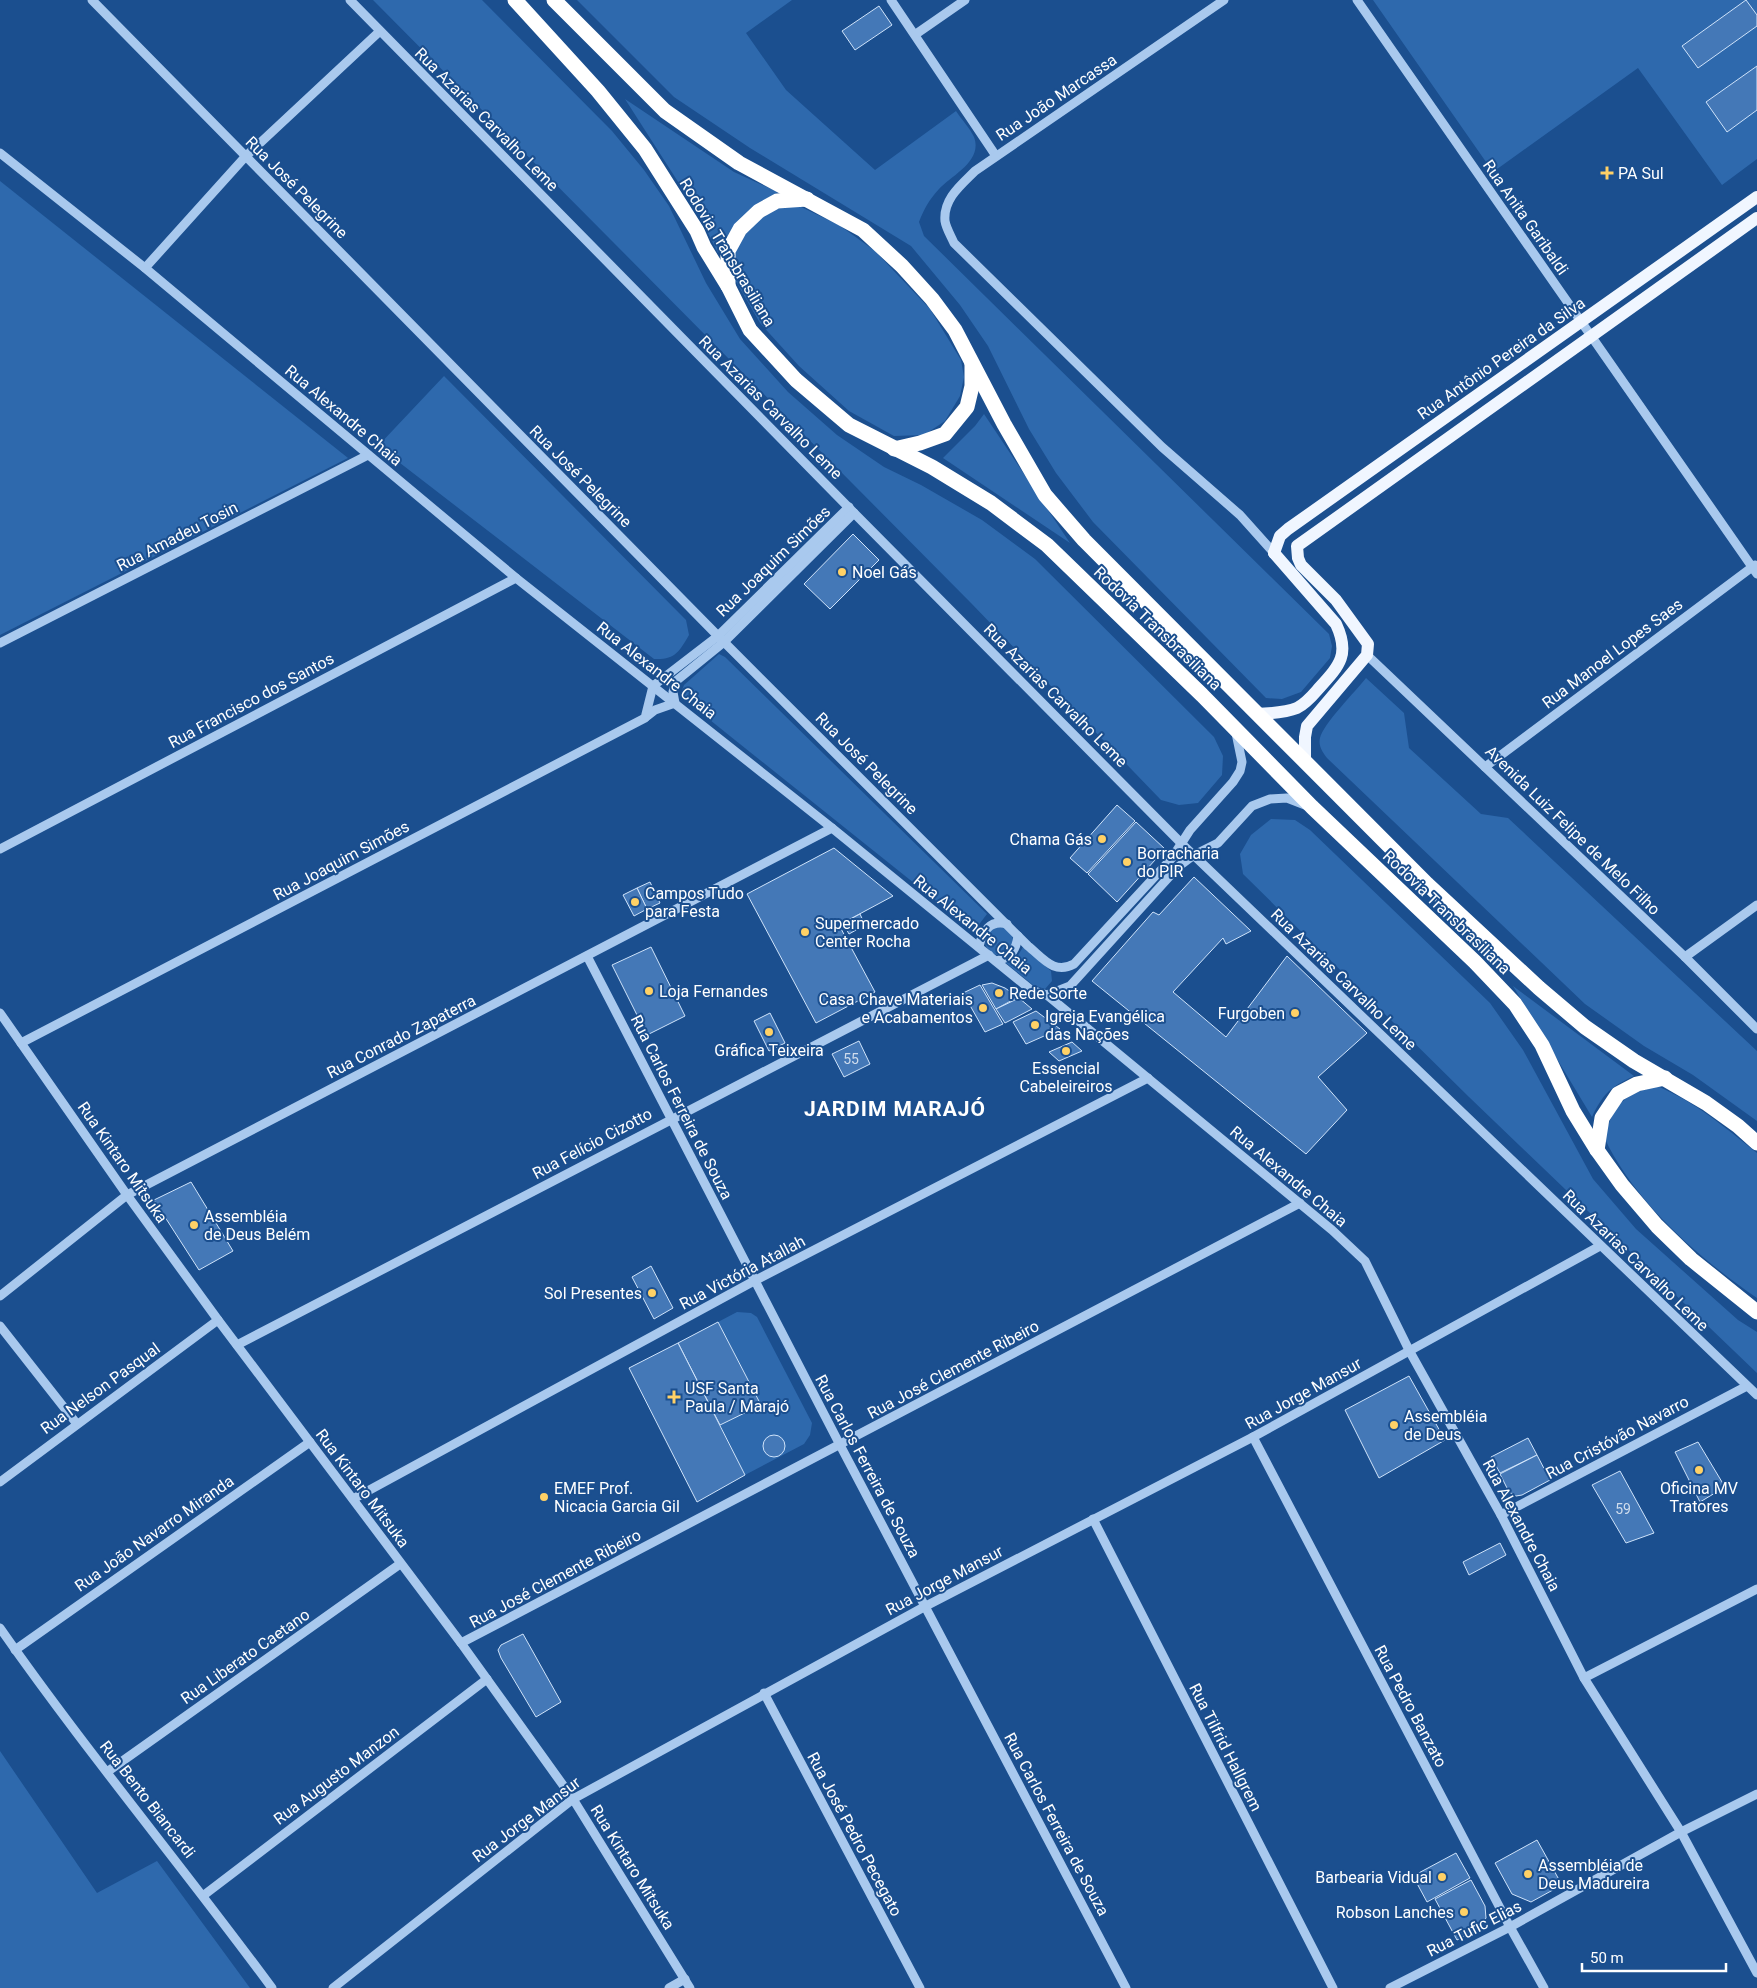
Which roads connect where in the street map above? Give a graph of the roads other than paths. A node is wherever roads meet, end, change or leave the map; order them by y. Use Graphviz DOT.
graph roads {
  1 [pos="92,0"];
  2 [pos="350,0"];
  3 [pos="515,0"];
  4 [pos="554,0"];
  5 [pos="891,0"];
  6 [pos="965,0"];
  7 [pos="1224,0"];
  8 [pos="1357,0"];
  9 [pos="380,31"];
  10 [pos="916,34"];
  11 [pos="0,153"];
  12 [pos="245,156"];
  13 [pos="996,156"];
  14 [pos="1757,197"];
  15 [pos="809,199"];
  16 [pos="1757,218"];
  17 [pos="145,268"];
  18 [pos="728,286"];
  19 [pos="1580,322"];
  20 [pos="1591,337"];
  21 [pos="972,362"];
  22 [pos="894,449"];
  23 [pos="368,455"];
  24 [pos="852,510"];
  25 [pos="1297,546"];
  26 [pos="1274,553"];
  27 [pos="1755,568"];
  28 [pos="516,578"];
  29 [pos="721,639"];
  30 [pos="0,643"];
  31 [pos="1367,655"];
  32 [pos="653,686"];
  33 [pos="675,703"];
  34 [pos="1258,714"];
  35 [pos="645,718"];
  36 [pos="1234,728"];
  37 [pos="1305,762"];
  38 [pos="1485,767"];
  39 [pos="1312,807"];
  40 [pos="832,828"];
  41 [pos="1182,844"];
  42 [pos="0,849"];
  43 [pos="1194,855"];
  44 [pos="1757,905"];
  45 [pos="1008,924"];
  46 [pos="1018,936"];
  47 [pos="979,947"];
  48 [pos="587,956"];
  49 [pos="1685,957"];
  50 [pos="993,958"];
  51 [pos="1047,994"];
  52 [pos="0,1013"];
  53 [pos="1757,1029"];
  54 [pos="21,1043"];
  55 [pos="1148,1078"];
  56 [pos="1665,1078"];
  57 [pos="671,1119"];
  58 [pos="1757,1143"];
  59 [pos="1597,1150"];
  60 [pos="127,1195"];
  61 [pos="1300,1203"];
  62 [pos="1600,1246"];
  63 [pos="754,1281"];
  64 [pos="0,1296"];
  65 [pos="1757,1312"];
  66 [pos="218,1320"];
  67 [pos="0,1326"];
  68 [pos="238,1345"];
  69 [pos="1410,1352"];
  70 [pos="1747,1386"];
  71 [pos="1757,1395"];
  72 [pos="77,1424"];
  73 [pos="1253,1437"];
  74 [pos="310,1442"];
  75 [pos="840,1446"];
  76 [pos="0,1482"];
  77 [pos="353,1499"];
  78 [pos="1501,1515"];
  79 [pos="1093,1519"];
  80 [pos="400,1564"];
  81 [pos="1757,1589"];
  82 [pos="924,1607"];
  83 [pos="0,1628"];
  84 [pos="461,1644"];
  85 [pos="16,1650"];
  86 [pos="1584,1678"];
  87 [pos="487,1679"];
  88 [pos="764,1694"];
  89 [pos="107,1772"];
  90 [pos="1757,1794"];
  91 [pos="573,1799"];
  92 [pos="1681,1832"];
  93 [pos="204,1895"];
  94 [pos="1510,1927"];
  95 [pos="1757,1973"];
  96 [pos="685,1979"];
  97 [pos="272,1988"];
  98 [pos="333,1988"];
  99 [pos="669,1988"];
  100 [pos="690,1988"];
  101 [pos="920,1988"];
  102 [pos="1126,1988"];
  103 [pos="1333,1988"];
  104 [pos="1390,1988"];
  105 [pos="1544,1988"];
  1 -- 12 [label="street, Rua José Pelegrine"];
  2 -- 9 [label="street, Rua Azarias Carvalho Leme"];
  3 -- 18 [label="highway, Rodovia Transbrasiliana"];
  4 -- 15 [label="highway, Rodovia Transbrasiliana"];
  5 -- 10 [label="street"];
  6 -- 10 [label="street"];
  7 -- 13 [label="street, Rua João Marcassa"];
  8 -- 19 [label="street, Rua Anita Garibaldi"];
  9 -- 12 [label="street"];
  9 -- 24 [label="street, Rua Azarias Carvalho Leme"];
  10 -- 13 [label="street"];
  11 -- 17 [label="street, Rua Alexandre Chaia"];
  12 -- 17 [label="street"];
  12 -- 29 [label="street, Rua José Pelegrine"];
  13 -- 26 [label="street, Rua João Marcassa"];
  14 -- 19 [label="main road, Rua Antônio Pereira da Silva"];
  15 -- 18 [label="highway"];
  15 -- 21 [label="highway, Rodovia Transbrasiliana"];
  16 -- 20 [label="main road"];
  17 -- 23 [label="street, Rua Alexandre Chaia"];
  18 -- 22 [label="highway, Rodovia Transbrasiliana"];
  19 -- 20 [label="street, Rua Anita Garibaldi"];
  19 -- 26 [label="main road, Rua Antônio Pereira da Silva"];
  20 -- 25 [label="main road"];
  20 -- 27 [label="street, Rua Anita Garibaldi"];
  21 -- 22 [label="highway"];
  21 -- 34 [label="highway, Rodovia Transbrasiliana"];
  22 -- 36 [label="highway, Rodovia Transbrasiliana"];
  23 -- 28 [label="street, Rua Alexandre Chaia"];
  23 -- 30 [label="street, Rua Amadeu Tosin"];
  24 -- 29 [label="street, Rua Joaquim Simões"];
  24 -- 41 [label="street, Rua Azarias Carvalho Leme"];
  25 -- 26 [label="main road"];
  25 -- 31 [label="main road"];
  26 -- 34 [label="main road"];
  27 -- 38 [label="street, Rua Manoel Lopes Saes"];
  28 -- 32 [label="street, Rua Alexandre Chaia"];
  28 -- 42 [label="street, Rua Francisco dos Santos"];
  29 -- 32 [label="street"];
  29 -- 33 [label="street"];
  29 -- 45 [label="street, Rua José Pelegrine"];
  31 -- 37 [label="main road"];
  31 -- 38 [label="street, Avenida Luiz Felipe de Melo Filho"];
  32 -- 33 [label="street, Rua Alexandre Chaia"];
  32 -- 35 [label="street"];
  33 -- 35 [label="street, Rua Joaquim Simões"];
  33 -- 40 [label="street, Rua Alexandre Chaia"];
  34 -- 37 [label="highway, Rodovia Transbrasiliana"];
  35 -- 54 [label="street, Rua Joaquim Simões"];
  36 -- 39 [label="highway, Rodovia Transbrasiliana"];
  36 -- 41 [label="street"];
  37 -- 56 [label="highway, Rodovia Transbrasiliana"];
  38 -- 49 [label="street, Avenida Luiz Felipe de Melo Filho"];
  39 -- 43 [label="street"];
  39 -- 59 [label="highway, Rodovia Transbrasiliana"];
  40 -- 47 [label="street, Rua Alexandre Chaia"];
  40 -- 48 [label="street, Rua Conrado Zapaterra"];
  41 -- 43 [label="street, Rua Azarias Carvalho Leme"];
  41 -- 46 [label="street, Rua José Pelegrine"];
  43 -- 51 [label="street"];
  43 -- 62 [label="street, Rua Azarias Carvalho Leme"];
  44 -- 49 [label="street"];
  45 -- 46 [label="street, Rua José Pelegrine"];
  45 -- 47 [label="street"];
  46 -- 50 [label="street"];
  47 -- 50 [label="street, Rua Alexandre Chaia"];
  48 -- 57 [label="street, Rua Carlos Ferreira de Souza"];
  48 -- 60 [label="street, Rua Conrado Zapaterra"];
  49 -- 53 [label="street, Avenida Luiz Felipe de Melo Filho"];
  50 -- 51 [label="street, Rua Alexandre Chaia"];
  50 -- 57 [label="street, Rua Felício Cizotto"];
  51 -- 55 [label="street, Rua Alexandre Chaia"];
  52 -- 54 [label="street, Rua Kintaro Mitsuka"];
  54 -- 60 [label="street, Rua Kintaro Mitsuka"];
  55 -- 61 [label="street, Rua Alexandre Chaia"];
  55 -- 63 [label="street, Rua Victória Atallah"];
  56 -- 58 [label="highway, Rodovia Transbrasiliana"];
  56 -- 59 [label="highway"];
  57 -- 63 [label="street, Rua Carlos Ferreira de Souza"];
  57 -- 68 [label="street, Rua Felício Cizotto"];
  59 -- 65 [label="highway, Rodovia Transbrasiliana"];
  60 -- 64 [label="street, Rua Conrado Zapaterra"];
  60 -- 66 [label="street, Rua Kintaro Mitsuka"];
  61 -- 69 [label="street, Rua Alexandre Chaia"];
  61 -- 75 [label="street, Rua José Clemente Ribeiro"];
  62 -- 69 [label="street, Rua Jorge Mansur"];
  62 -- 70 [label="street, Rua Azarias Carvalho Leme"];
  63 -- 75 [label="street, Rua Carlos Ferreira de Souza"];
  63 -- 77 [label="street, Rua Victória Atallah"];
  66 -- 68 [label="street, Rua Kintaro Mitsuka"];
  66 -- 72 [label="street, Rua Nelson Pasqual"];
  67 -- 72 [label="street"];
  68 -- 74 [label="street, Rua Kintaro Mitsuka"];
  69 -- 73 [label="street, Rua Jorge Mansur"];
  69 -- 78 [label="street, Rua Alexandre Chaia"];
  70 -- 71 [label="street, Rua Azarias Carvalho Leme"];
  70 -- 78 [label="street, Rua Cristóvão Navarro"];
  72 -- 76 [label="street, Rua Nelson Pasqual"];
  73 -- 79 [label="street, Rua Jorge Mansur"];
  73 -- 94 [label="street, Rua Pedro Banzato"];
  74 -- 77 [label="street, Rua Kintaro Mitsuka"];
  74 -- 85 [label="street, Rua João Navarro Miranda"];
  75 -- 82 [label="street, Rua Carlos Ferreira de Souza"];
  75 -- 84 [label="street, Rua José Clemente Ribeiro"];
  77 -- 80 [label="street, Rua Kintaro Mitsuka"];
  78 -- 86 [label="street, Rua Alexandre Chaia"];
  79 -- 82 [label="street, Rua Jorge Mansur"];
  79 -- 103 [label="street, Rua Tilfrid Hallgrem"];
  80 -- 84 [label="street, Rua Kintaro Mitsuka"];
  80 -- 89 [label="street, Rua Liberato Caetano"];
  81 -- 86 [label="street"];
  82 -- 88 [label="street, Rua Jorge Mansur"];
  82 -- 102 [label="street, Rua Carlos Ferreira de Souza"];
  83 -- 85 [label="street, Rua Bento Biancardi"];
  84 -- 87 [label="street, Rua Kintaro Mitsuka"];
  85 -- 89 [label="street, Rua Bento Biancardi"];
  86 -- 92 [label="street, Rua Alexandre Chaia"];
  87 -- 91 [label="street, Rua Kintaro Mitsuka"];
  87 -- 93 [label="street, Rua Augusto Manzon"];
  88 -- 91 [label="street, Rua Jorge Mansur"];
  88 -- 101 [label="street, Rua José Pedro Pecegato"];
  89 -- 93 [label="street, Rua Bento Biancardi"];
  90 -- 92 [label="street, Rua Tufic Elias"];
  91 -- 96 [label="street, Rua Kintaro Mitsuka"];
  91 -- 98 [label="street, Rua Jorge Mansur"];
  92 -- 94 [label="street, Rua Tufic Elias"];
  92 -- 95 [label="street, Rua Alexandre Chaia"];
  93 -- 97 [label="street, Rua Bento Biancardi"];
  94 -- 104 [label="street, Rua Tufic Elias"];
  94 -- 105 [label="street, Rua Pedro Banzato"];
  96 -- 99 [label="street"];
  96 -- 100 [label="street, Rua Kintaro Mitsuka"];
}
